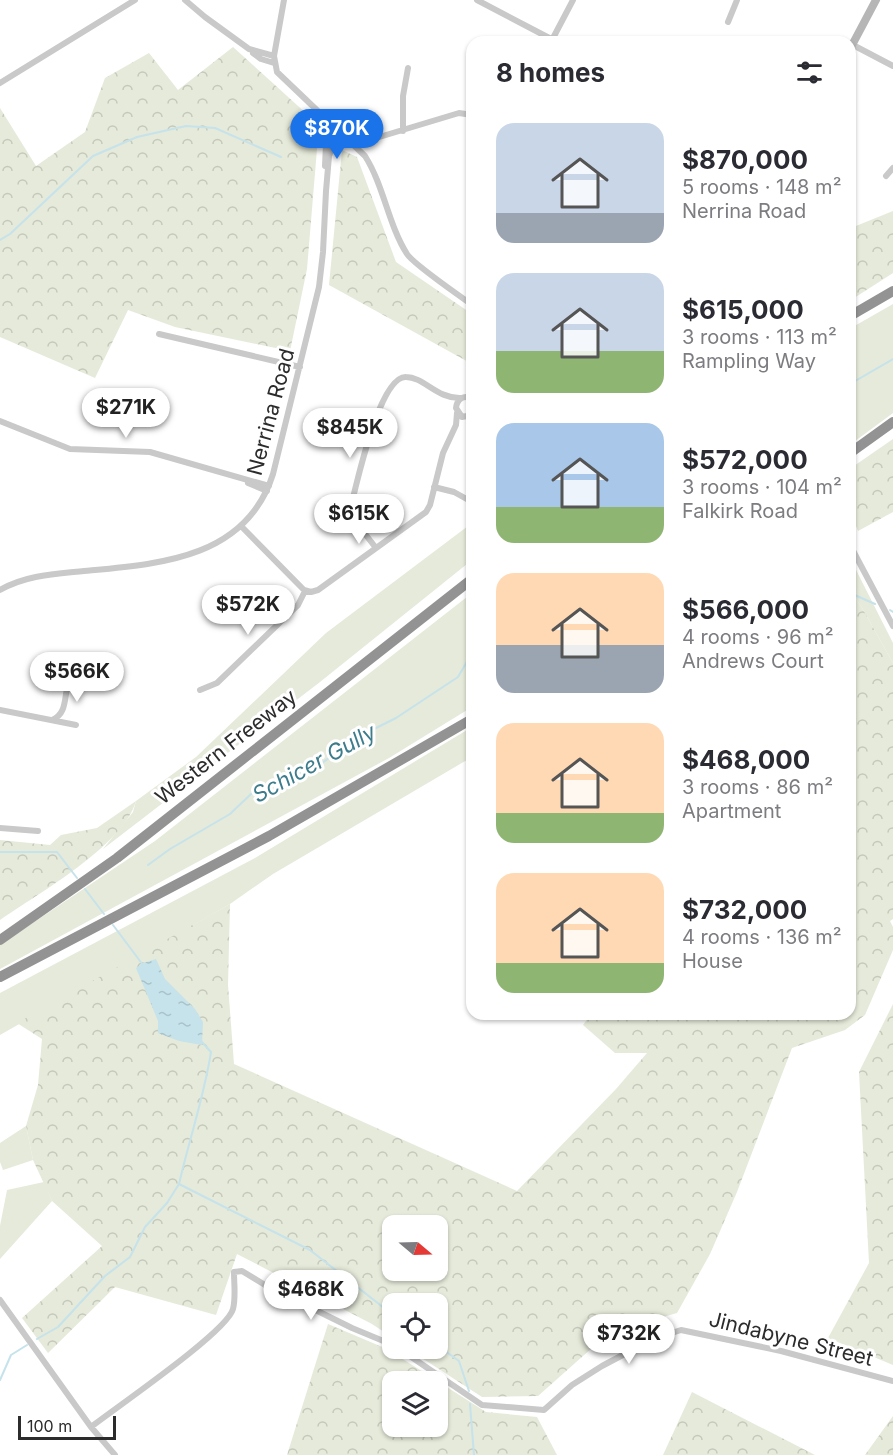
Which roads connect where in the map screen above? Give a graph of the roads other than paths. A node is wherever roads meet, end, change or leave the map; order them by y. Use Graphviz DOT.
graph roads {
  1 [pos="135,0"];
  2 [pos="186,0"];
  3 [pos="284,0"];
  4 [pos="573,0"];
  5 [pos="737,0"];
  6 [pos="876,0"];
  7 [pos="480,1"];
  8 [pos="728,22"];
  9 [pos="546,36"];
  10 [pos="557,36"];
  11 [pos="856,39"];
  12 [pos="856,49"];
  13 [pos="274,60"];
  14 [pos="893,66"];
  15 [pos="408,68"];
  16 [pos="0,83"];
  17 [pos="466,114"];
  18 [pos="334,126"];
  19 [pos="403,131"];
  20 [pos="342,133"];
  21 [pos="356,146"];
  22 [pos="893,168"];
  23 [pos="886,176"];
  24 [pos="326,191"];
  25 [pos="893,291"];
  26 [pos="466,300"];
  27 [pos="856,313"];
  28 [pos="159,334"];
  29 [pos="300,367"];
  30 [pos="441,394"];
  31 [pos="466,396"];
  32 [pos="463,398"];
  33 [pos="466,398"];
  34 [pos="457,412"];
  35 [pos="466,417"];
  36 [pos="0,421"];
  37 [pos="466,421"];
  38 [pos="893,422"];
  39 [pos="450,436"];
  40 [pos="856,449"];
  41 [pos="434,487"];
  42 [pos="268,489"];
  43 [pos="466,499"];
  44 [pos="241,526"];
  45 [pos="376,548"];
  46 [pos="856,555"];
  47 [pos="466,584"];
  48 [pos="0,590"];
  49 [pos="305,591"];
  50 [pos="893,626"];
  51 [pos="79,661"];
  52 [pos="200,690"];
  53 [pos="0,710"];
  54 [pos="52,720"];
  55 [pos="466,722"];
  56 [pos="76,725"];
  57 [pos="0,828"];
  58 [pos="38,831"];
  59 [pos="0,940"];
  60 [pos="0,977"];
  61 [pos="0,1300"];
  62 [pos="382,1340"];
  63 [pos="414,1359"];
  64 [pos="893,1381"];
  65 [pos="91,1427"];
  66 [pos="115,1455"];
  1 -- 16 [label="street"];
  2 -- 13 [label="street"];
  3 -- 13 [label="street"];
  4 -- 10 [label="street"];
  5 -- 8 [label="street"];
  6 -- 11 [label="street"];
  7 -- 9 [label="street"];
  12 -- 14 [label="street"];
  13 -- 18 [label="street"];
  15 -- 19 [label="street"];
  17 -- 19 [label="street"];
  18 -- 20 [label="street"];
  18 -- 24 [label="street, Nerrina Road"];
  19 -- 21 [label="street"];
  20 -- 21 [label="street"];
  20 -- 24 [label="street, Nerrina Road"];
  21 -- 26 [label="street"];
  22 -- 23 [label="street"];
  24 -- 29 [label="street, Nerrina Road"];
  25 -- 27 [label="highway"];
  28 -- 29 [label="street"];
  29 -- 42 [label="street, Nerrina Road"];
  30 -- 32 [label="street"];
  30 -- 34 [label="street"];
  30 -- 45 [label="street"];
  31 -- 32 [label="street"];
  32 -- 33 [label="street"];
  32 -- 34 [label="street"];
  34 -- 35 [label="street"];
  34 -- 39 [label="street"];
  36 -- 42 [label="street"];
  37 -- 39 [label="street"];
  38 -- 40 [label="highway"];
  39 -- 41 [label="street"];
  41 -- 43 [label="street"];
  41 -- 45 [label="street"];
  42 -- 44 [label="street, Nerrina Road"];
  44 -- 48 [label="street, Nerrina Road"];
  44 -- 49 [label="street"];
  45 -- 49 [label="street"];
  46 -- 50 [label="street"];
  47 -- 59 [label="highway, Western Freeway"];
  49 -- 52 [label="street"];
  51 -- 54 [label="street"];
  53 -- 54 [label="street"];
  54 -- 56 [label="street"];
  55 -- 60 [label="highway"];
  57 -- 58 [label="street"];
  61 -- 65 [label="street"];
  62 -- 65 [label="street"];
  63 -- 64 [label="street, Jindabyne Street"];
  65 -- 66 [label="street"];
}
